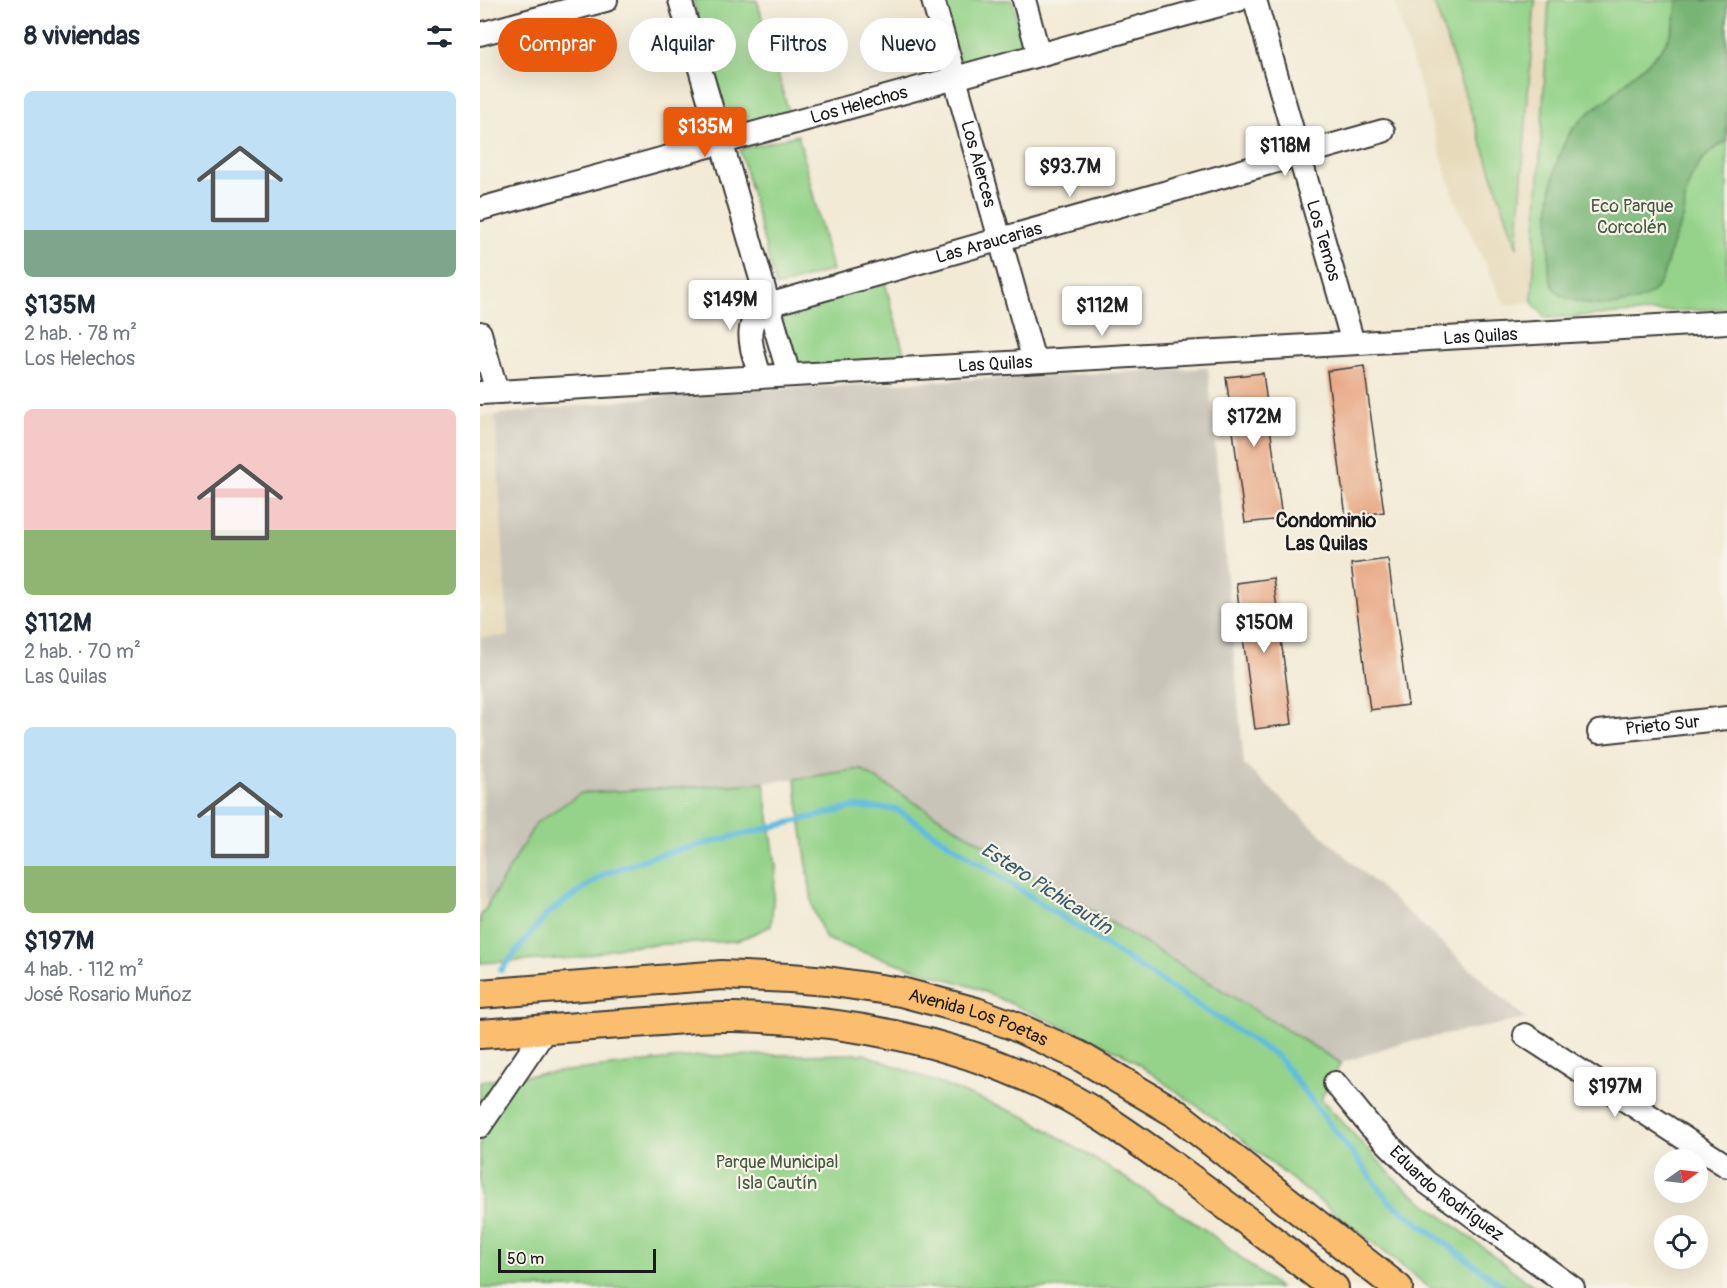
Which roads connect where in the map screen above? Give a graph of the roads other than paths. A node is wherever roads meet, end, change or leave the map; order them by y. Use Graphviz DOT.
graph roads {
  1 [pos="606,0"];
  2 [pos="681,0"];
  3 [pos="933,0"];
  4 [pos="1024,0"];
  5 [pos="1238,0"];
  6 [pos="1255,0"];
  7 [pos="1208,4"];
  8 [pos="537,9"];
  9 [pos="480,34"];
  10 [pos="1039,55"];
  11 [pos="955,78"];
  12 [pos="1383,131"];
  13 [pos="722,143"];
  14 [pos="1299,154"];
  15 [pos="480,209"];
  16 [pos="1000,238"];
  17 [pos="768,304"];
  18 [pos="1727,322"];
  19 [pos="480,333"];
  20 [pos="1353,343"];
  21 [pos="1034,362"];
  22 [pos="789,375"];
  23 [pos="760,377"];
  24 [pos="488,392"];
  25 [pos="1727,718"];
  26 [pos="1599,732"];
  27 [pos="480,994"];
  28 [pos="546,1029"];
  29 [pos="480,1034"];
  30 [pos="1525,1035"];
  31 [pos="1335,1083"];
  32 [pos="480,1126"];
  33 [pos="1727,1166"];
  34 [pos="1334,1288"];
  35 [pos="1398,1288"];
  36 [pos="1573,1288"];
  1 -- 8 [label="street"];
  2 -- 13 [label="street"];
  3 -- 11 [label="street, Los Alerces"];
  4 -- 10 [label="street"];
  5 -- 7 [label="street, Los Helechos"];
  6 -- 14 [label="street, Los Temos"];
  7 -- 10 [label="street, Los Helechos"];
  8 -- 9 [label="street"];
  10 -- 11 [label="street, Los Helechos"];
  11 -- 13 [label="street, Los Helechos"];
  11 -- 16 [label="street, Los Alerces"];
  12 -- 14 [label="street, Las Araucarias"];
  13 -- 15 [label="street, Los Helechos"];
  13 -- 17 [label="street"];
  14 -- 16 [label="street, Las Araucarias"];
  14 -- 20 [label="street, Los Temos"];
  16 -- 17 [label="street, Las Araucarias"];
  16 -- 21 [label="street, Los Alerces"];
  17 -- 22 [label="street"];
  17 -- 23 [label="street"];
  18 -- 20 [label="street, Las Quilas"];
  19 -- 24 [label="street"];
  20 -- 21 [label="street, Las Quilas"];
  21 -- 22 [label="street, Las Quilas"];
  22 -- 23 [label="street, Las Quilas"];
  23 -- 24 [label="street, Las Quilas"];
  25 -- 26 [label="street, Prieto Sur"];
  27 -- 35 [label="main road, Avenida Los Poetas"];
  28 -- 29 [label="main road, Avenida Los Poetas"];
  28 -- 32 [label="street"];
  28 -- 34 [label="main road, Avenida Los Poetas"];
  30 -- 33 [label="street"];
  31 -- 36 [label="street, Eduardo Rodríguez"];
}
